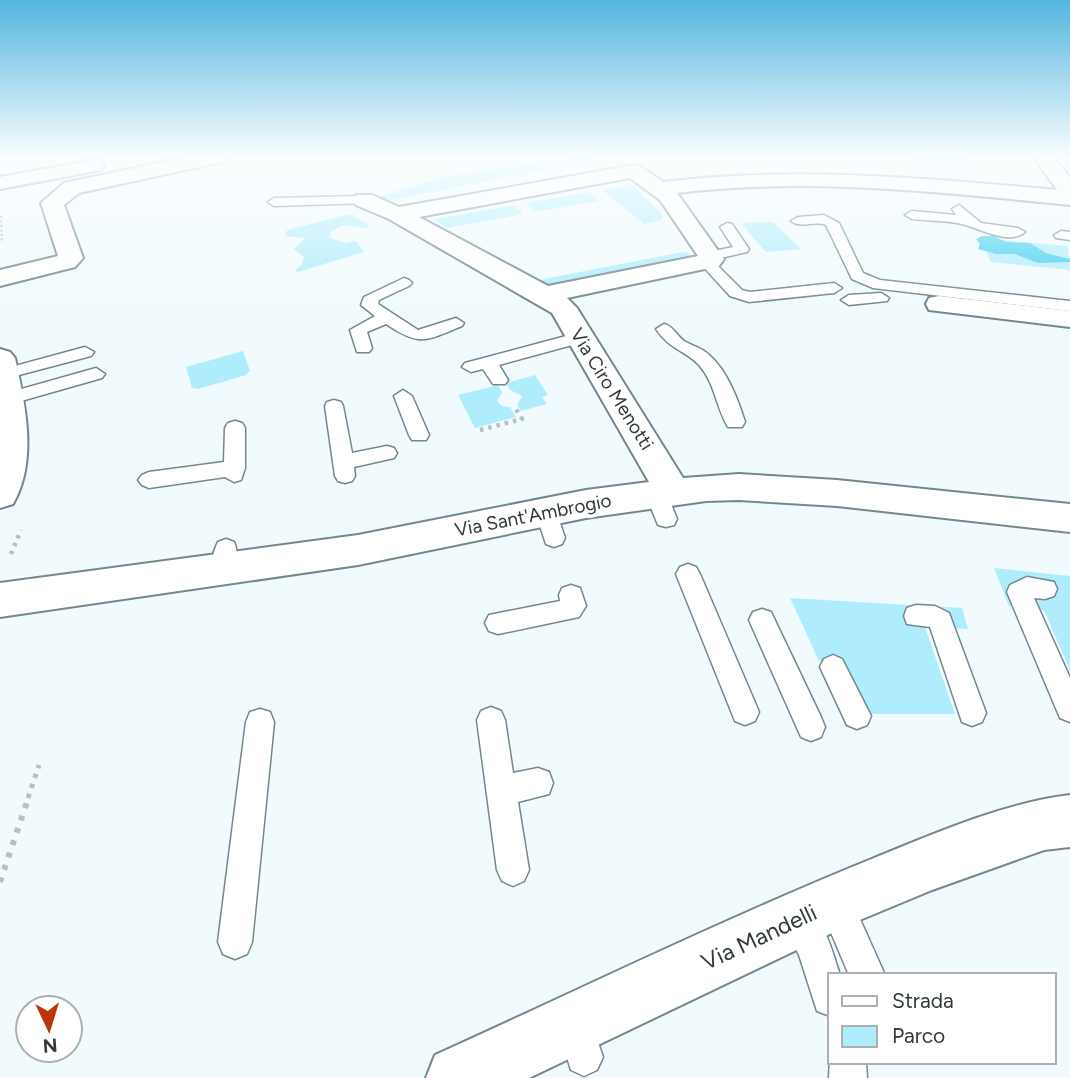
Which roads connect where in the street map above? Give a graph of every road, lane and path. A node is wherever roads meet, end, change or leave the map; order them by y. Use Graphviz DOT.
graph roads {
  1 [pos="53,206"];
  2 [pos="377,206"];
  3 [pos="439,206"];
  4 [pos="673,206"];
  5 [pos="397,214"];
  6 [pos="912,215"];
  7 [pos="798,221"];
  8 [pos="727,227"];
  9 [pos="1018,232"];
  10 [pos="708,259"];
  11 [pos="0,278"];
  12 [pos="404,283"];
  13 [pos="834,288"];
  14 [pos="880,289"];
  15 [pos="544,295"];
  16 [pos="849,300"];
  17 [pos="932,303"];
  18 [pos="1070,306"];
  19 [pos="388,317"];
  20 [pos="1070,319"];
  21 [pos="456,323"];
  22 [pos="664,329"];
  23 [pos="581,337"];
  24 [pos="363,348"];
  25 [pos="85,352"];
  26 [pos="96,374"];
  27 [pos="4,377"];
  28 [pos="499,380"];
  29 [pos="403,396"];
  30 [pos="513,404"];
  31 [pos="334,405"];
  32 [pos="735,422"];
  33 [pos="235,428"];
  34 [pos="480,430"];
  35 [pos="419,435"];
  36 [pos="387,453"];
  37 [pos="149,480"];
  38 [pos="0,495"];
  39 [pos="664,501"];
  40 [pos="1070,518"];
  41 [pos="688,574"];
  42 [pos="1045,589"];
  43 [pos="570,595"];
  44 [pos="0,600"];
  45 [pos="916,616"];
  46 [pos="762,620"];
  47 [pos="498,623"];
  48 [pos="833,667"];
  49 [pos="1070,709"];
  50 [pos="745,712"];
  51 [pos="972,713"];
  52 [pos="857,716"];
  53 [pos="491,720"];
  54 [pos="260,722"];
  55 [pos="811,727"];
  56 [pos="40,765"];
  57 [pos="538,783"];
  58 [pos="501,790"];
  59 [pos="1041,816"];
  60 [pos="513,870"];
  61 [pos="0,882"];
  62 [pos="817,911"];
  63 [pos="235,942"];
  64 [pos="865,973"];
  65 [pos="828,992"];
  66 [pos="457,1078"];
  1 -- 11 [label="street"];
  2 -- 5 [label="street, Via Ciro Menotti"];
  3 -- 5 [label="street"];
  4 -- 10 [label="street"];
  5 -- 15 [label="street, Via Ciro Menotti"];
  6 -- 9 [label="lane"];
  7 -- 14 [label="lane"];
  8 -- 10 [label="lane"];
  10 -- 13 [label="lane"];
  10 -- 15 [label="street"];
  12 -- 19 [label="lane"];
  14 -- 16 [label="lane"];
  14 -- 18 [label="lane"];
  15 -- 23 [label="street, Via Ciro Menotti"];
  17 -- 20 [label="street"];
  19 -- 21 [label="lane"];
  19 -- 24 [label="lane"];
  22 -- 32 [label="lane"];
  23 -- 28 [label="lane"];
  23 -- 39 [label="street, Via Ciro Menotti"];
  25 -- 27 [label="lane"];
  26 -- 27 [label="lane"];
  27 -- 38 [label="street"];
  29 -- 35 [label="lane"];
  30 -- 34 [label="path"];
  31 -- 36 [label="lane"];
  33 -- 37 [label="lane"];
  39 -- 40 [label="street, Via Sant'Ambrogio"];
  39 -- 44 [label="street, Via Sant'Ambrogio"];
  41 -- 50 [label="lane"];
  42 -- 49 [label="lane"];
  43 -- 47 [label="lane"];
  45 -- 51 [label="lane"];
  46 -- 55 [label="lane"];
  48 -- 52 [label="lane"];
  53 -- 58 [label="lane"];
  54 -- 63 [label="lane"];
  56 -- 61 [label="path"];
  57 -- 58 [label="lane"];
  58 -- 60 [label="lane"];
  59 -- 62 [label="street, Via Mandelli"];
  62 -- 64 [label="lane"];
  62 -- 65 [label="lane"];
  62 -- 66 [label="street, Via Mandelli"];
}
